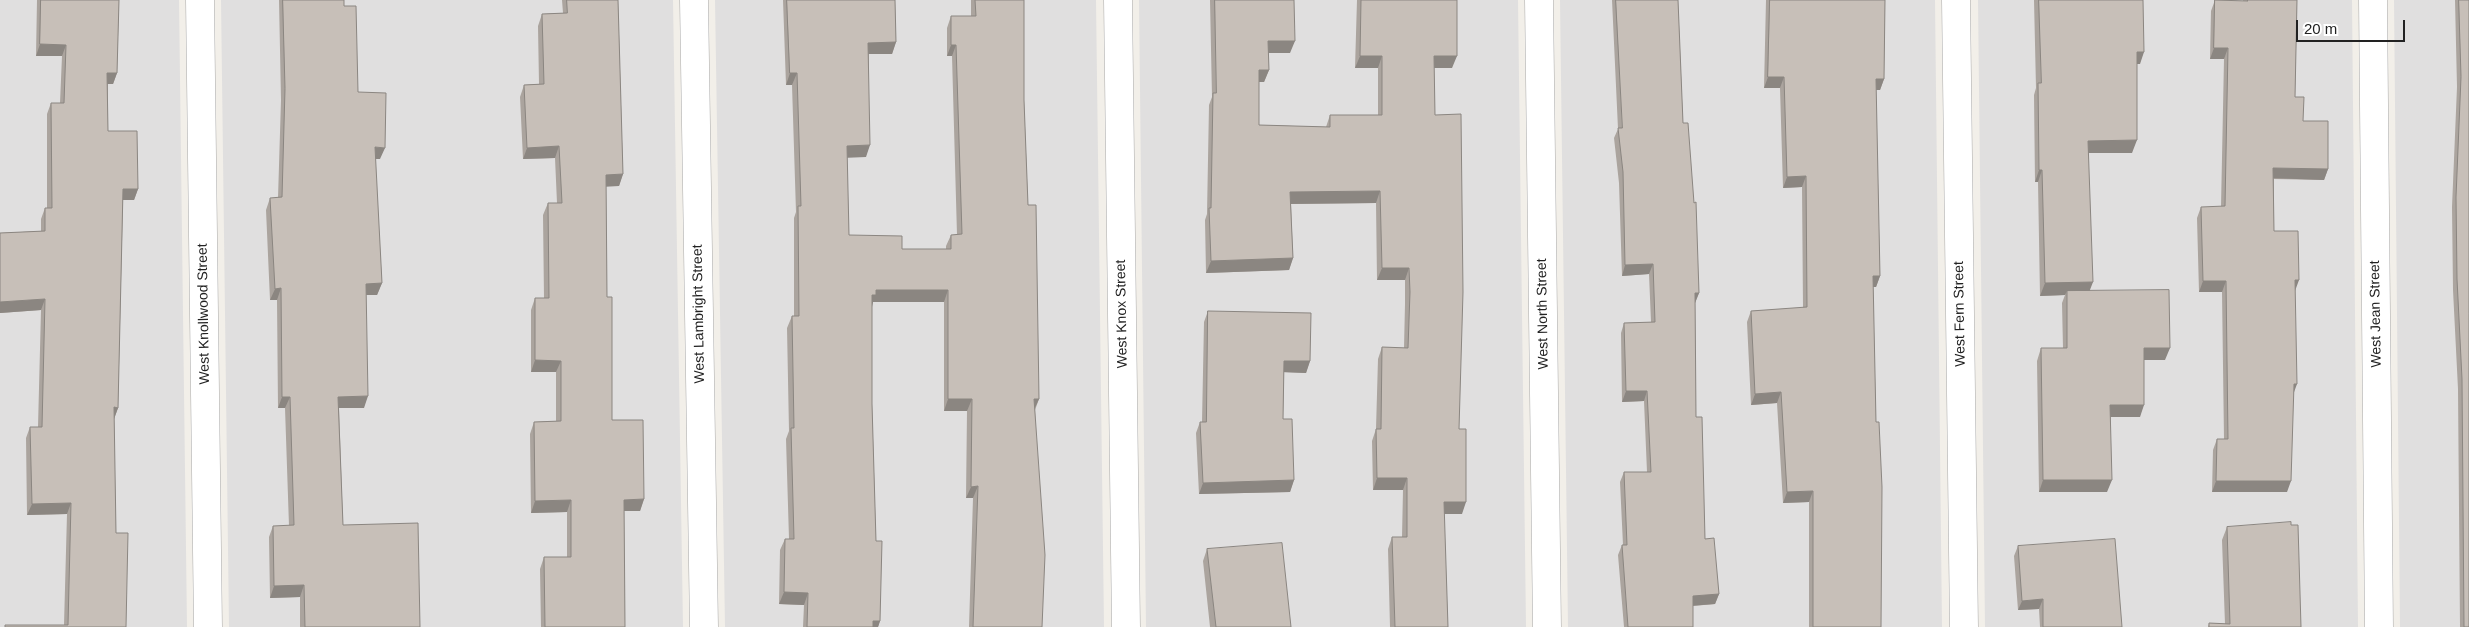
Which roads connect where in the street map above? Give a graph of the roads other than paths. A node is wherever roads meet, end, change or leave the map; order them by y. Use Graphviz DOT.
graph roads {
  1 [pos="200,0"];
  2 [pos="694,0"];
  3 [pos="1118,0"];
  4 [pos="1539,0"];
  5 [pos="1956,0"];
  6 [pos="2373,0"];
  7 [pos="208,627"];
  8 [pos="704,627"];
  9 [pos="1126,627"];
  10 [pos="1547,627"];
  11 [pos="1964,627"];
  12 [pos="2379,627"];
  1 -- 7 [label="street, West Knollwood Street"];
  2 -- 8 [label="street, West Lambright Street"];
  3 -- 9 [label="street, West Knox Street"];
  4 -- 10 [label="street, West North Street"];
  5 -- 11 [label="street, West Fern Street"];
  6 -- 12 [label="street, West Jean Street"];
}
